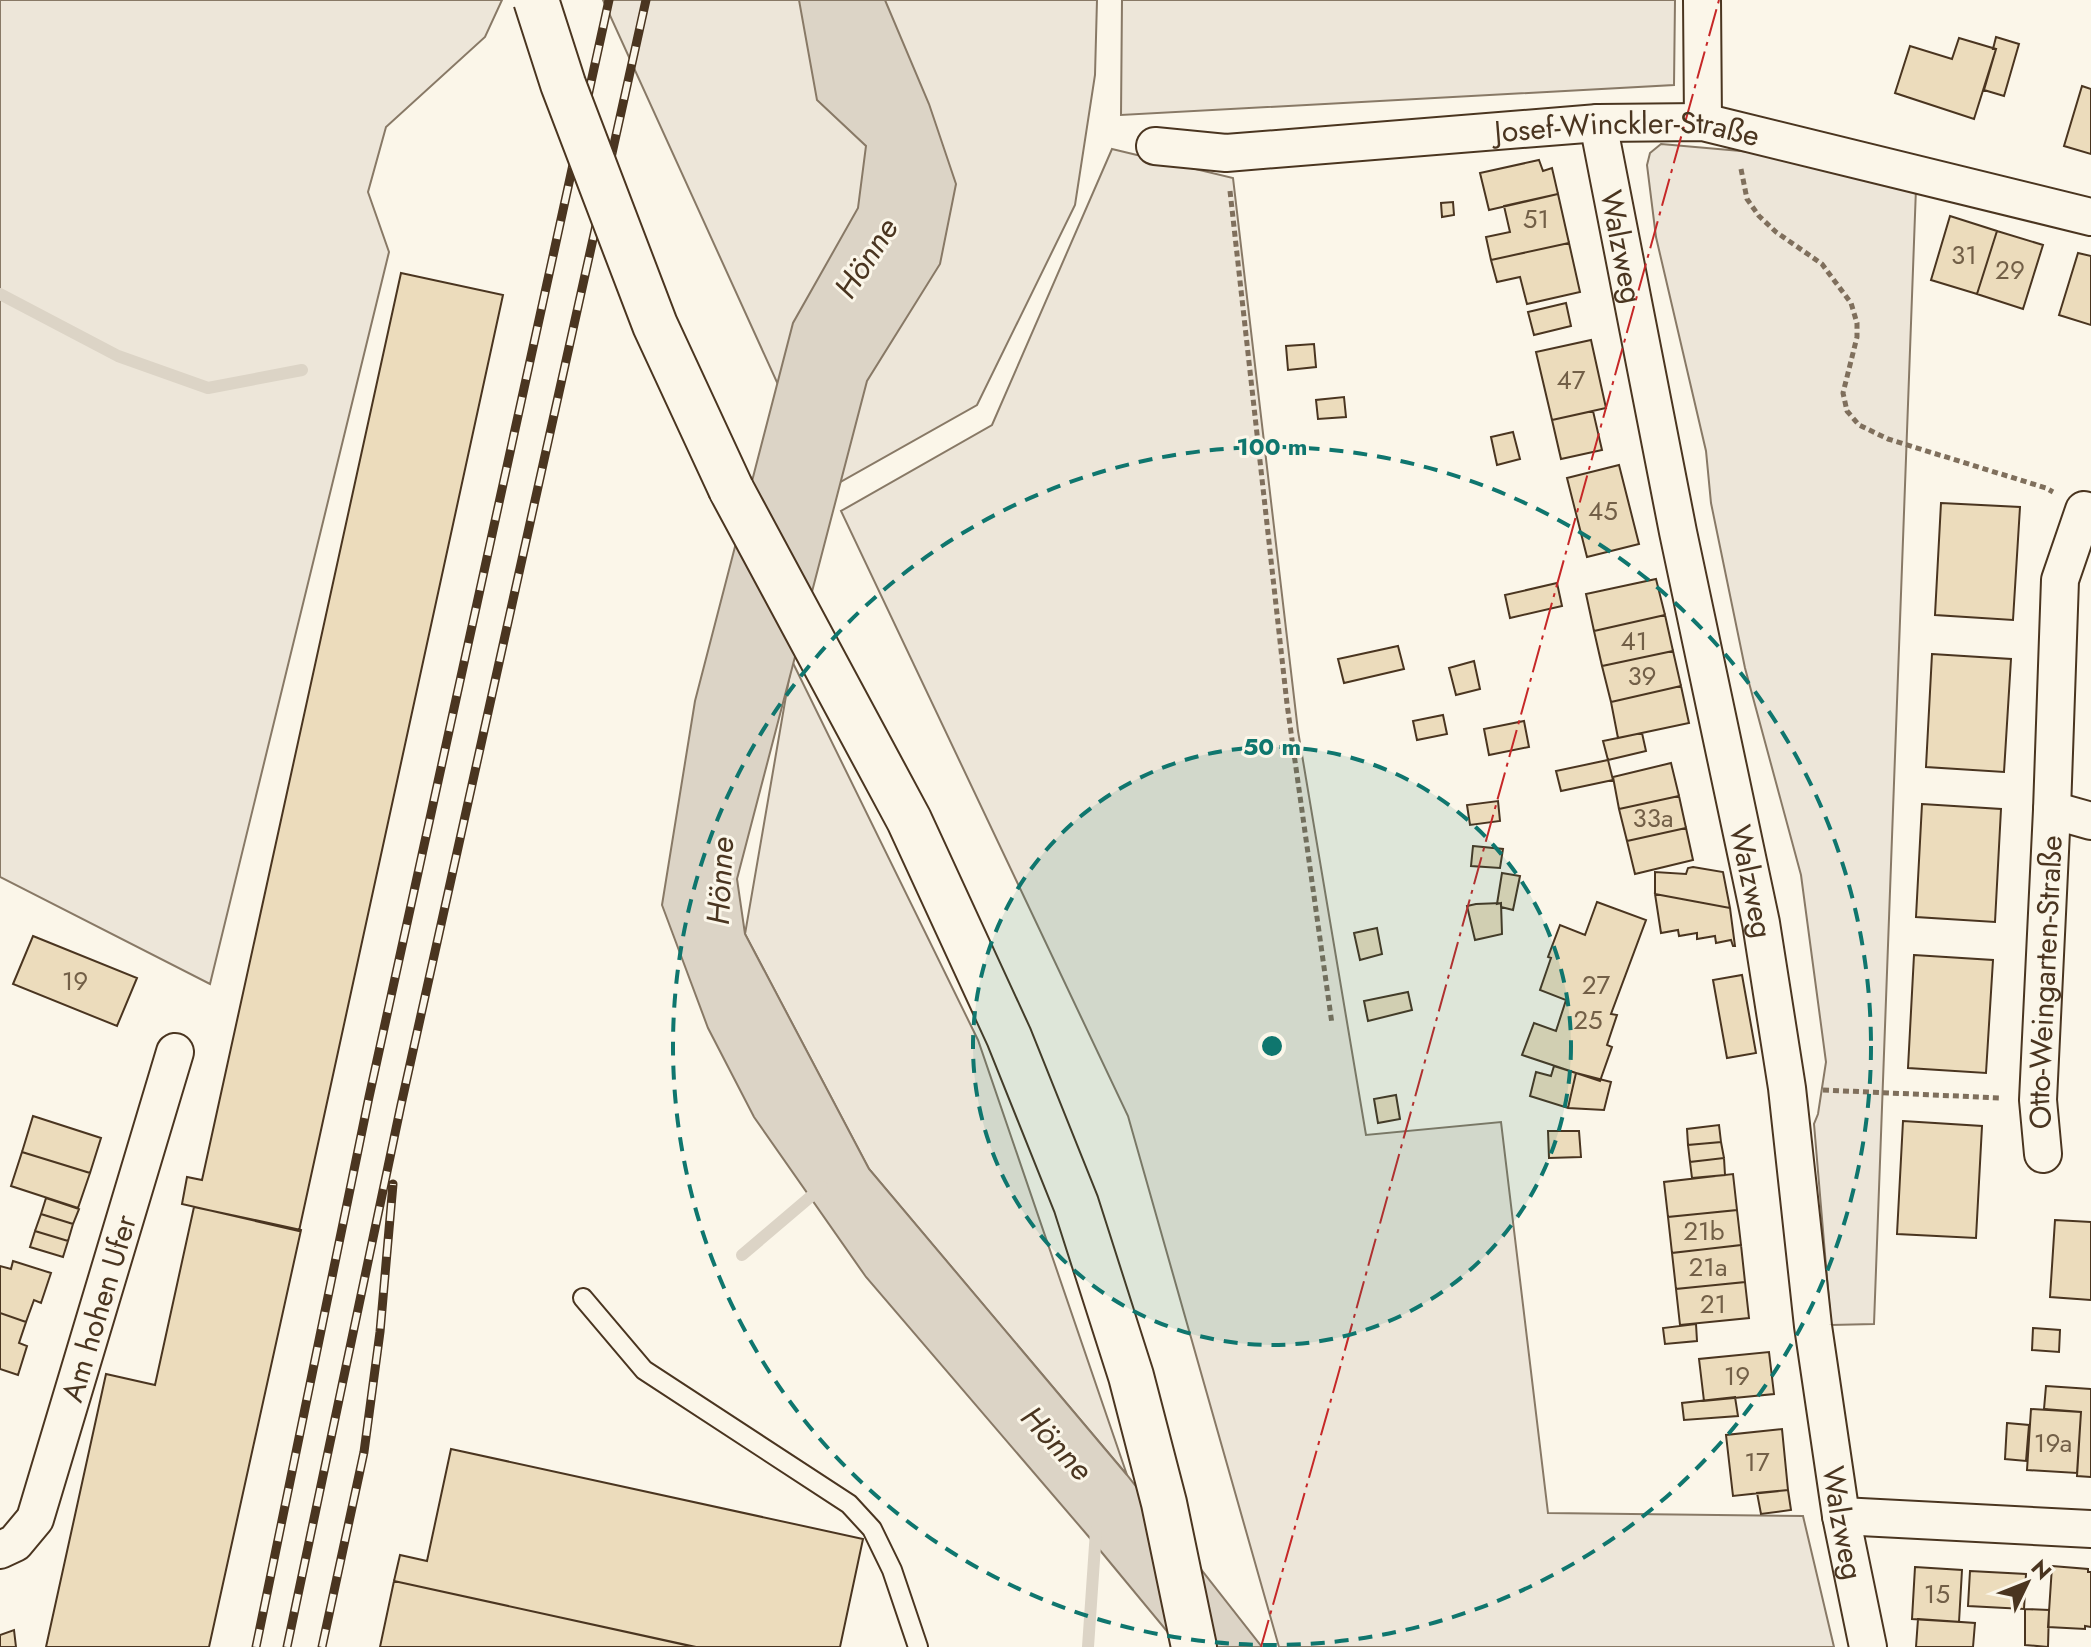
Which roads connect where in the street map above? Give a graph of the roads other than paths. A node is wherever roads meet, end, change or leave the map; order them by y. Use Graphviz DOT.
graph roads {
  1 [pos="536,0"];
  2 [pos="1702,0"];
  3 [pos="1598,123"];
  4 [pos="1720,126"];
  5 [pos="1155,146"];
  6 [pos="2091,217"];
  7 [pos="2088,511"];
  8 [pos="2052,810"];
  9 [pos="2091,821"];
  10 [pos="175,1052"];
  11 [pos="2043,1154"];
  12 [pos="583,1298"];
  13 [pos="1841,1516"];
  14 [pos="2091,1529"];
  15 [pos="0,1550"];
  16 [pos="918,1647"];
  17 [pos="1194,1647"];
  18 [pos="1868,1647"];
  1 -- 17 [label="main road, bridge"];
  2 -- 4 [label="street"];
  3 -- 4 [label="street, Josef-Winckler-Straße"];
  3 -- 5 [label="street, Josef-Winckler-Straße"];
  3 -- 13 [label="street, Walzweg"];
  4 -- 6 [label="street, Josef-Winckler-Straße"];
  7 -- 8 [label="street, Otto-Weingarten-Straße"];
  8 -- 9 [label="street, Otto-Weingarten-Straße"];
  8 -- 11 [label="street, Otto-Weingarten-Straße"];
  10 -- 15 [label="street, Am hohen Ufer"];
  12 -- 16 [label="lane"];
  13 -- 14 [label="street"];
  13 -- 18 [label="street, Walzweg"];
}
